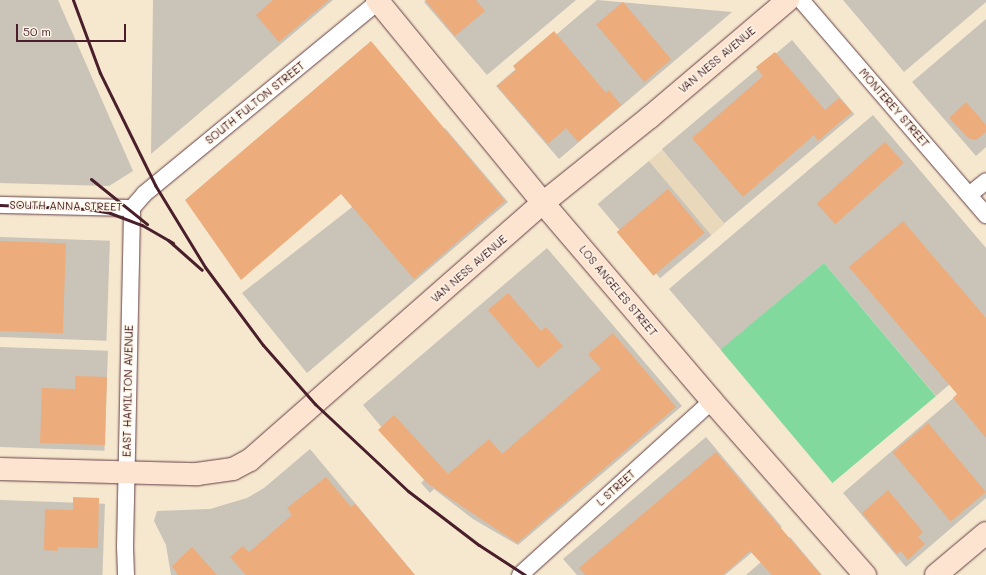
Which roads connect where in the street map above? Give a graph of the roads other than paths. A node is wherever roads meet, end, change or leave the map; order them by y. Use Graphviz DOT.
graph roads {
  1 [pos="378,0"];
  2 [pos="788,0"];
  3 [pos="801,0"];
  4 [pos="986,181"];
  5 [pos="969,195"];
  6 [pos="543,203"];
  7 [pos="0,205"];
  8 [pos="132,208"];
  9 [pos="986,215"];
  10 [pos="712,402"];
  11 [pos="0,469"];
  12 [pos="126,473"];
  13 [pos="986,533"];
  14 [pos="126,575"];
  15 [pos="520,575"];
  16 [pos="866,575"];
  17 [pos="936,575"];
  1 -- 6 [label="street, LOS ANGELES STREET"];
  1 -- 8 [label="street, SOUTH FULTON STREET"];
  2 -- 6 [label="street, VAN NESS AVENUE"];
  3 -- 5 [label="street, MONTEREY STREET"];
  4 -- 5 [label="street"];
  5 -- 9 [label="street, MONTEREY STREET"];
  6 -- 10 [label="street, LOS ANGELES STREET"];
  6 -- 12 [label="street, VAN NESS AVENUE"];
  7 -- 8 [label="street, SOUTH ANNA STREET"];
  8 -- 12 [label="street, EAST HAMILTON AVENUE"];
  10 -- 15 [label="street, L STREET"];
  10 -- 16 [label="street, LOS ANGELES STREET"];
  11 -- 12 [label="street, VAN NESS AVENUE"];
  12 -- 14 [label="street, EAST HAMILTON AVENUE"];
  13 -- 17 [label="street"];
}
